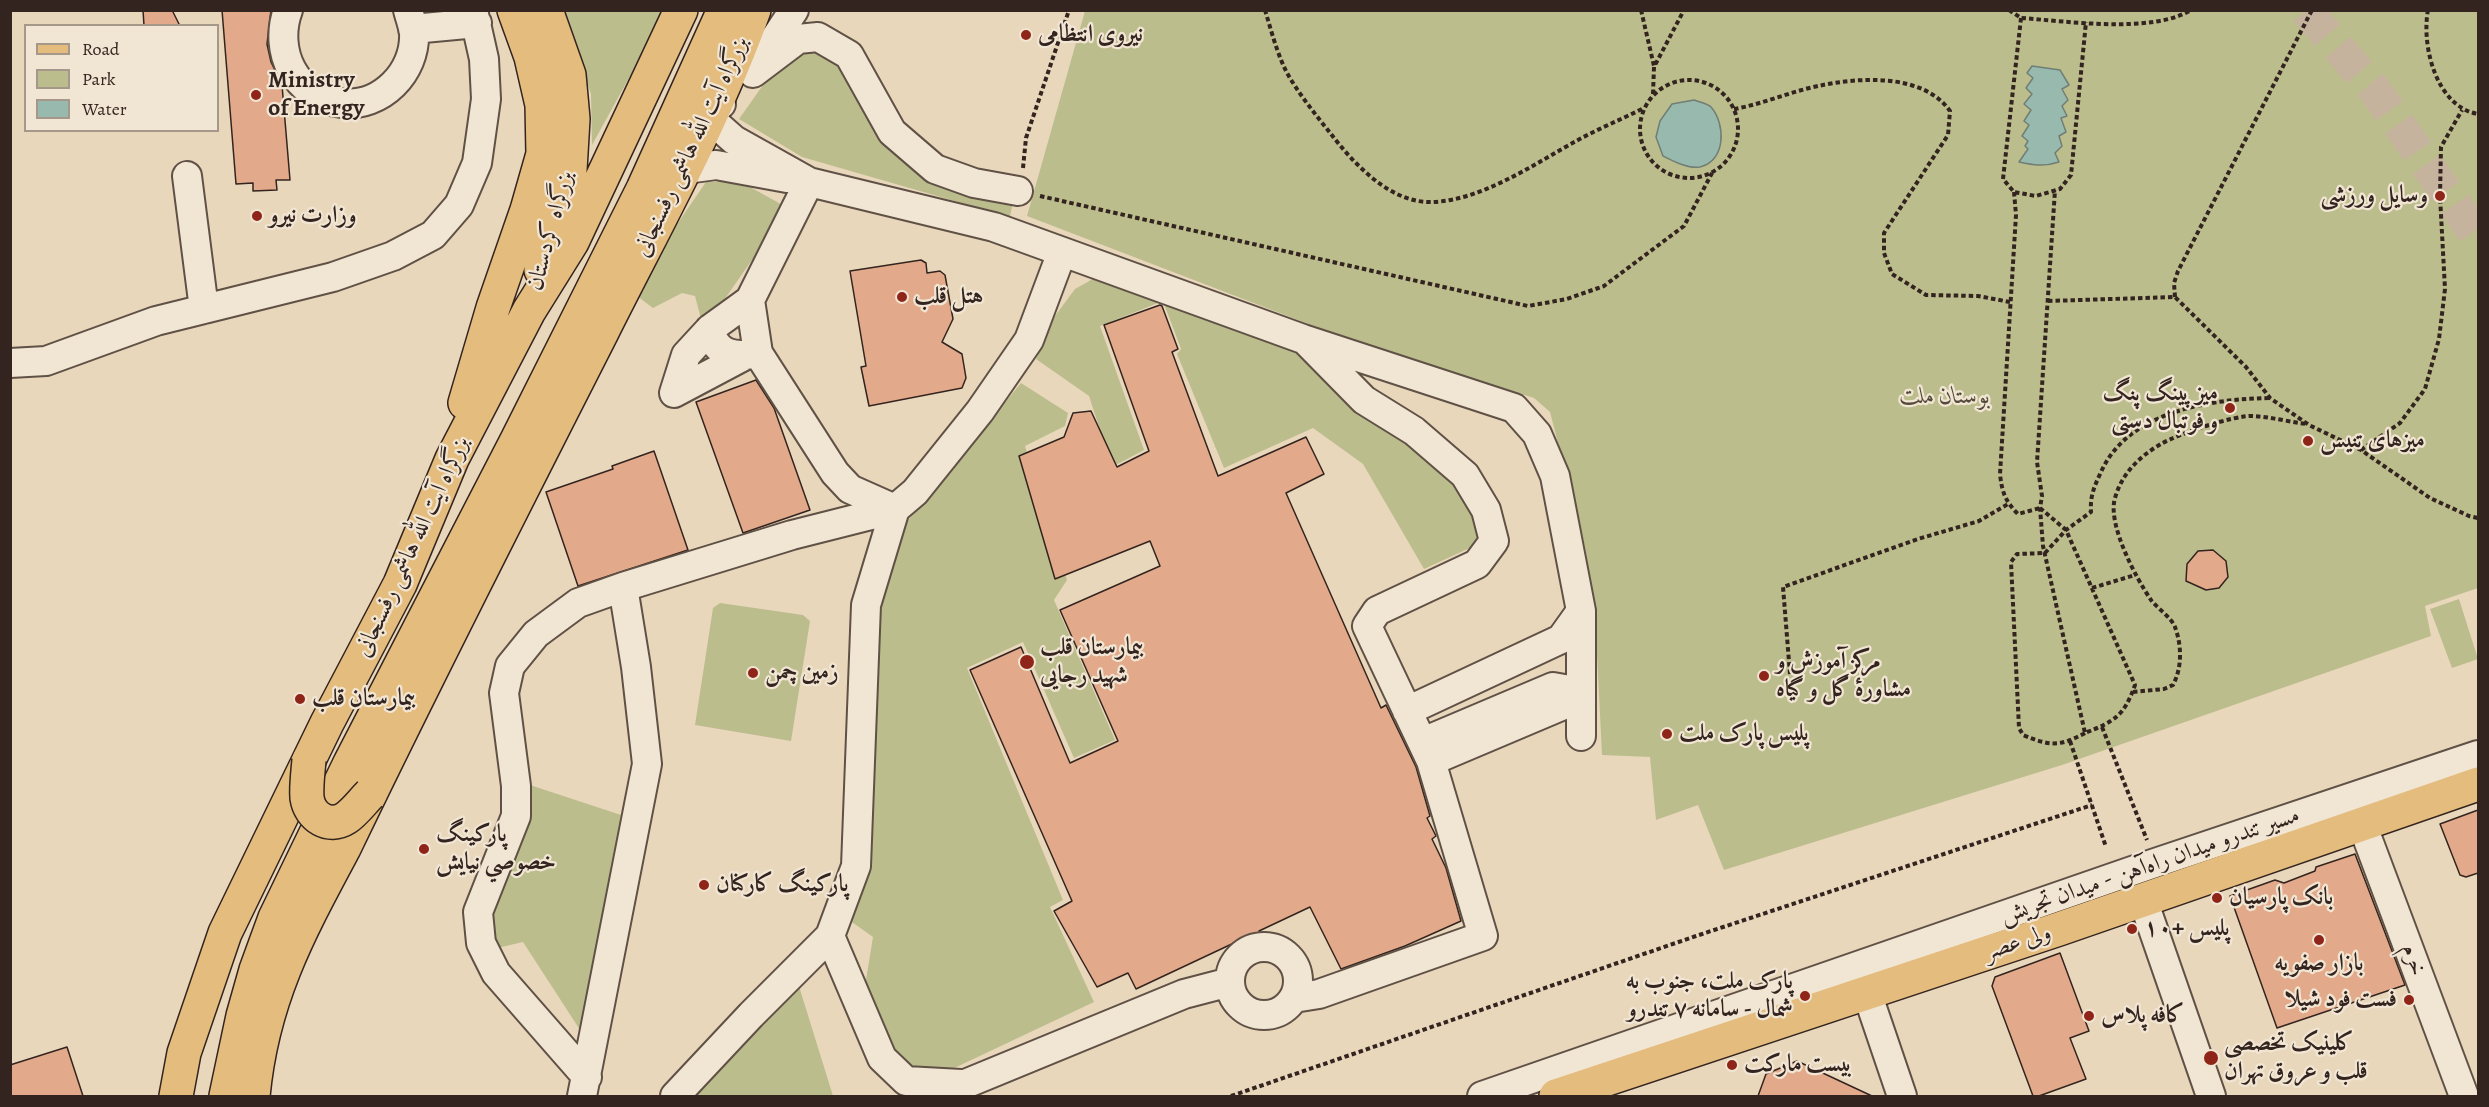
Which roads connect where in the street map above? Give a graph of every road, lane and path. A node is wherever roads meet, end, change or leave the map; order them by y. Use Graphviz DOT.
graph roads {
  1 [pos="288,10"];
  2 [pos="546,10"];
  3 [pos="681,10"];
  4 [pos="724,10"];
  5 [pos="754,10"];
  6 [pos="794,10"];
  7 [pos="1069,10"];
  8 [pos="1265,10"];
  9 [pos="1641,10"];
  10 [pos="1684,10"];
  11 [pos="2010,10"];
  12 [pos="2191,10"];
  13 [pos="2312,10"];
  14 [pos="514,11"];
  15 [pos="2428,12"];
  16 [pos="475,17"];
  17 [pos="2021,18"];
  18 [pos="411,20"];
  19 [pos="2086,22"];
  20 [pos="1654,67"];
  21 [pos="753,73"];
  22 [pos="1653,94"];
  23 [pos="1644,108"];
  24 [pos="1734,109"];
  25 [pos="2462,110"];
  26 [pos="2478,114"];
  27 [pos="708,117"];
  28 [pos="686,169"];
  29 [pos="1712,173"];
  30 [pos="187,176"];
  31 [pos="809,182"];
  32 [pos="2055,190"];
  33 [pos="1018,191"];
  34 [pos="2013,192"];
  35 [pos="1062,252"];
  36 [pos="2175,297"];
  37 [pos="750,300"];
  38 [pos="2048,301"];
  39 [pos="2010,302"];
  40 [pos="204,309"];
  41 [pos="529,311"];
  42 [pos="710,329"];
  43 [pos="1303,339"];
  44 [pos="750,355"];
  45 [pos="10,363"];
  46 [pos="2270,398"];
  47 [pos="2309,425"];
  48 [pos="2361,450"];
  49 [pos="452,459"];
  50 [pos="2008,504"];
  51 [pos="2040,508"];
  52 [pos="895,509"];
  53 [pos="2478,518"];
  54 [pos="2066,530"];
  55 [pos="2045,553"];
  56 [pos="2135,575"];
  57 [pos="623,587"];
  58 [pos="2092,588"];
  59 [pos="1581,611"];
  60 [pos="1790,674"];
  61 [pos="1581,692"];
  62 [pos="2133,692"];
  63 [pos="1407,711"];
  64 [pos="2102,726"];
  65 [pos="2085,733"];
  66 [pos="1581,736"];
  67 [pos="2070,741"];
  68 [pos="1427,752"];
  69 [pos="2478,755"];
  70 [pos="309,760"];
  71 [pos="2478,784"];
  72 [pos="370,794"];
  73 [pos="2092,805"];
  74 [pos="2362,824"];
  75 [pos="2106,847"];
  76 [pos="2150,847"];
  77 [pos="2143,900"];
  78 [pos="830,936"];
  79 [pos="1230,982"];
  80 [pos="1867,993"];
  81 [pos="1294,998"];
  82 [pos="968,1085"];
  83 [pos="584,1087"];
  84 [pos="1621,1087"];
  85 [pos="176,1096"];
  86 [pos="226,1096"];
  87 [pos="253,1096"];
  88 [pos="675,1096"];
  89 [pos="936,1096"];
  90 [pos="1231,1096"];
  91 [pos="1482,1096"];
  92 [pos="1556,1096"];
  93 [pos="1902,1096"];
  94 [pos="2211,1096"];
  95 [pos="2464,1096"];
  1 -- 18 [label="street"];
  2 -- 41 [label="main road, بزرگراه کردستان"];
  3 -- 41 [label="main road, بزرگراه آیت الله هاشمی رفسنجانی"];
  4 -- 86 [label="main road"];
  5 -- 27 [label="main road, بزرگراه آیت الله هاشمی رفسنجانی"];
  6 -- 21 [label="street"];
  7 -- 33 [label="path"];
  8 -- 23 [label="path"];
  9 -- 20 [label="path"];
  10 -- 20 [label="path"];
  11 -- 17 [label="path"];
  12 -- 19 [label="path"];
  13 -- 36 [label="path"];
  14 -- 16 [label="street"];
  14 -- 49 [label="main road"];
  15 -- 25 [label="path"];
  16 -- 18 [label="street"];
  16 -- 40 [label="street"];
  17 -- 19 [label="path"];
  17 -- 34 [label="path"];
  19 -- 32 [label="path"];
  20 -- 22 [label="path"];
  21 -- 27 [label="street"];
  21 -- 33 [label="street"];
  22 -- 23 [label="path"];
  22 -- 24 [label="path"];
  23 -- 29 [label="path"];
  24 -- 29 [label="path"];
  24 -- 39 [label="path"];
  25 -- 26 [label="path"];
  25 -- 48 [label="path"];
  27 -- 28 [label="main road, بزرگراه آیت الله هاشمی رفسنجانی"];
  27 -- 31 [label="street"];
  28 -- 31 [label="street"];
  28 -- 72 [label="main road, بزرگراه آیت الله هاشمی رفسنجانی"];
  29 -- 33 [label="path"];
  30 -- 40 [label="street"];
  31 -- 35 [label="street"];
  31 -- 37 [label="street"];
  32 -- 34 [label="path"];
  32 -- 38 [label="path"];
  34 -- 39 [label="path"];
  35 -- 43 [label="street"];
  35 -- 52 [label="street"];
  36 -- 38 [label="path"];
  36 -- 46 [label="path"];
  37 -- 42 [label="street"];
  37 -- 44 [label="street"];
  38 -- 51 [label="path"];
  39 -- 50 [label="path"];
  40 -- 45 [label="street"];
  41 -- 49 [label="main road, بزرگراه آیت الله هاشمی رفسنجانی"];
  42 -- 44 [label="street"];
  42 -- 44 [label="street"];
  43 -- 59 [label="street"];
  43 -- 63 [label="street"];
  44 -- 52 [label="street"];
  46 -- 47 [label="path"];
  46 -- 54 [label="path"];
  47 -- 48 [label="path"];
  47 -- 56 [label="path"];
  48 -- 53 [label="path"];
  49 -- 70 [label="main road, بزرگراه آیت الله هاشمی رفسنجانی"];
  50 -- 51 [label="path"];
  50 -- 60 [label="path"];
  51 -- 54 [label="path"];
  51 -- 55 [label="path"];
  52 -- 57 [label="street"];
  52 -- 78 [label="street"];
  54 -- 55 [label="path"];
  54 -- 58 [label="path"];
  55 -- 65 [label="path"];
  55 -- 67 [label="path"];
  56 -- 58 [label="path"];
  56 -- 62 [label="path"];
  57 -- 83 [label="street"];
  57 -- 83 [label="street"];
  58 -- 62 [label="path"];
  59 -- 61 [label="street"];
  59 -- 63 [label="street"];
  61 -- 66 [label="street"];
  61 -- 68 [label="street"];
  62 -- 64 [label="path"];
  63 -- 68 [label="street"];
  64 -- 65 [label="path"];
  64 -- 76 [label="path"];
  65 -- 67 [label="path"];
  67 -- 73 [label="path"];
  68 -- 81 [label="street"];
  69 -- 91 [label="street, مسیر تندرو میدان راه‌آهن - میدان تجریش"];
  70 -- 72 [label="main road, bridge"];
  70 -- 85 [label="main road, بزرگراه آیت الله هاشمی رفسنجانی"];
  71 -- 74 [label="main road, ولی عصر"];
  72 -- 87 [label="main road, بزرگراه آیت الله هاشمی رفسنجانی"];
  73 -- 75 [label="path"];
  73 -- 90 [label="path"];
  74 -- 77 [label="main road, ولی عصر"];
  74 -- 95 [label="street, خرم"];
  77 -- 80 [label="main road, ولی عصر"];
  77 -- 94 [label="street"];
  78 -- 82 [label="street"];
  78 -- 88 [label="street"];
  79 -- 81 [label="street"];
  79 -- 81 [label="street"];
  79 -- 82 [label="street"];
  80 -- 84 [label="main road, ولی عصر"];
  80 -- 93 [label="street"];
  82 -- 89 [label="street"];
  84 -- 92 [label="main road, ولی عصر"];
}
